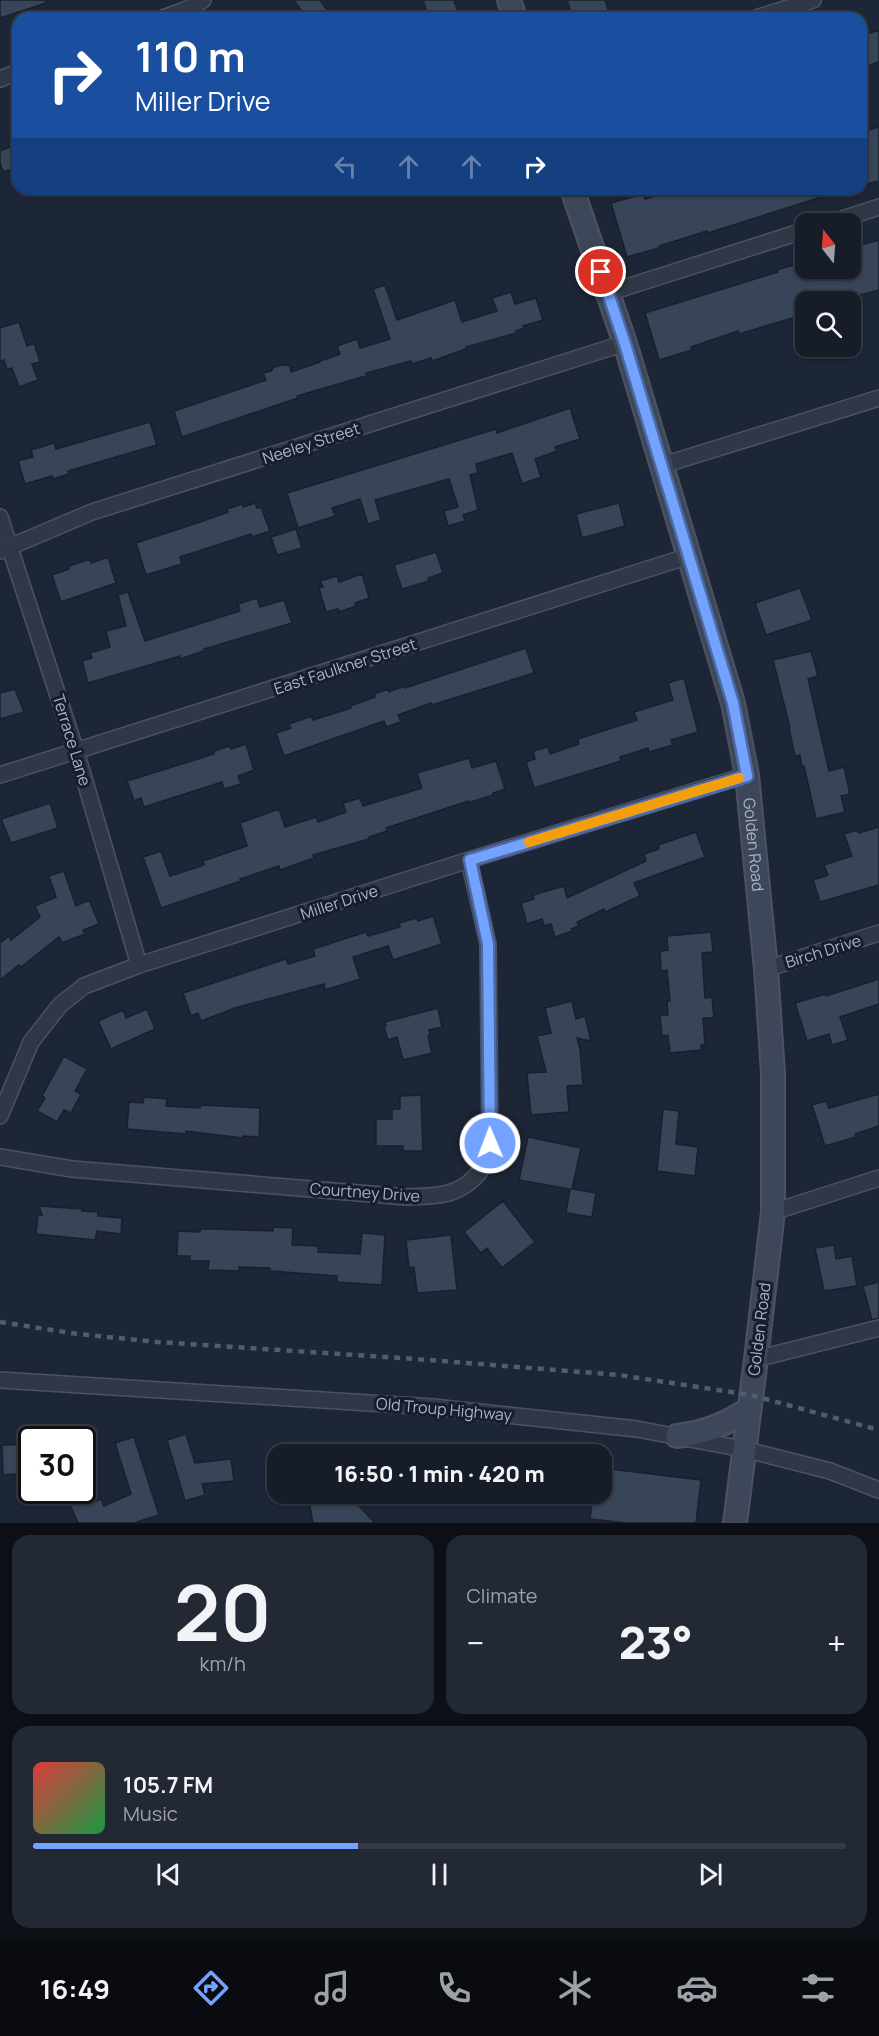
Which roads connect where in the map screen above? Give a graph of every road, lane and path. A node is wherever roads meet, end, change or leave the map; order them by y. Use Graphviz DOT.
graph roads {
  1 [pos="203,0"];
  2 [pos="813,0"];
  3 [pos="179,12"];
  4 [pos="775,12"];
  5 [pos="574,195"];
  6 [pos="879,207"];
  7 [pos="861,213"];
  8 [pos="795,234"];
  9 [pos="608,293"];
  10 [pos="625,344"];
  11 [pos="879,398"];
  12 [pos="660,466"];
  13 [pos="0,517"];
  14 [pos="5,549"];
  15 [pos="689,556"];
  16 [pos="76,751"];
  17 [pos="0,775"];
  18 [pos="747,776"];
  19 [pos="470,860"];
  20 [pos="879,933"];
  21 [pos="139,965"];
  22 [pos="766,969"];
  23 [pos="0,1116"];
  24 [pos="0,1157"];
  25 [pos="879,1178"];
  26 [pos="773,1212"];
  27 [pos="879,1328"];
  28 [pos="756,1359"];
  29 [pos="0,1380"];
  30 [pos="749,1409"];
  31 [pos="677,1436"];
  32 [pos="743,1449"];
  33 [pos="879,1490"];
  34 [pos="735,1523"];
  1 -- 3 [label="street"];
  2 -- 4 [label="street"];
  5 -- 9 [label="street, Golden Road"];
  6 -- 7 [label="street"];
  8 -- 9 [label="street"];
  9 -- 10 [label="street, Golden Road"];
  10 -- 12 [label="street, Golden Road"];
  10 -- 14 [label="street, Neeley Street"];
  11 -- 12 [label="street"];
  12 -- 15 [label="street, Golden Road"];
  13 -- 14 [label="street, Terrace Lane"];
  14 -- 16 [label="street, Terrace Lane"];
  15 -- 16 [label="street, East Faulkner Street"];
  15 -- 18 [label="street, Golden Road"];
  16 -- 17 [label="street, East Faulkner Street"];
  16 -- 21 [label="street, Terrace Lane"];
  18 -- 19 [label="street, Miller Drive"];
  18 -- 22 [label="street, Golden Road"];
  19 -- 21 [label="street, Miller Drive"];
  19 -- 24 [label="street, Courtney Drive"];
  20 -- 22 [label="street, Birch Drive"];
  21 -- 23 [label="street, Miller Drive"];
  22 -- 26 [label="street, Golden Road"];
  25 -- 26 [label="street"];
  26 -- 28 [label="street, Golden Road"];
  27 -- 28 [label="street"];
  28 -- 30 [label="street, Golden Road"];
  29 -- 31 [label="street, Old Troup Highway"];
  30 -- 31 [label="street"];
  30 -- 32 [label="street, Golden Road"];
  31 -- 32 [label="street, Old Troup Highway"];
  32 -- 33 [label="street, Old Troup Highway"];
  32 -- 34 [label="street, Golden Road"];
}
